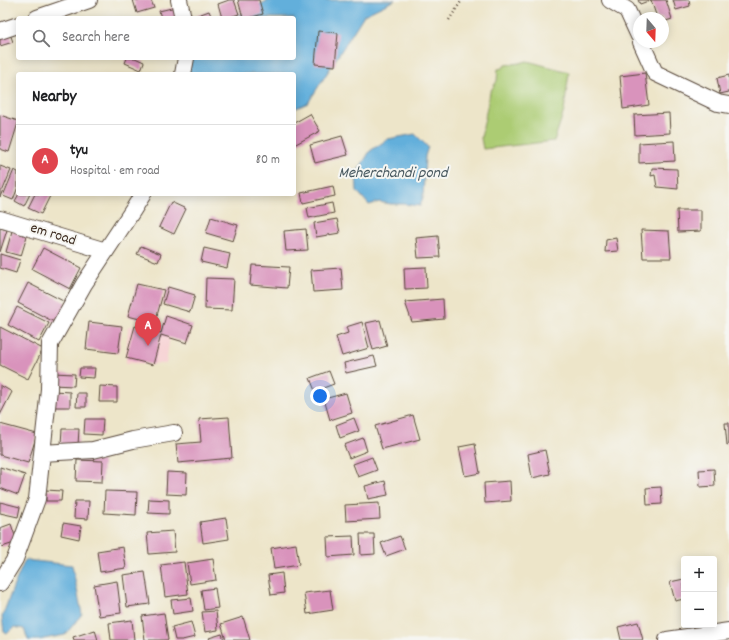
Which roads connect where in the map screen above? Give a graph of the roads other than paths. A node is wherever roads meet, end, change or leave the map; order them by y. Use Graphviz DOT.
graph roads {
  1 [pos="89,0"];
  2 [pos="179,0"];
  3 [pos="610,0"];
  4 [pos="43,16"];
  5 [pos="183,16"];
  6 [pos="633,23"];
  7 [pos="16,26"];
  8 [pos="0,31"];
  9 [pos="644,48"];
  10 [pos="186,60"];
  11 [pos="184,72"];
  12 [pos="729,105"];
  13 [pos="142,196"];
  14 [pos="0,219"];
  15 [pos="106,251"];
  16 [pos="174,433"];
  17 [pos="42,453"];
  18 [pos="0,583"];
  19 [pos="729,631"];
  20 [pos="667,640"];
  1 -- 4 [label="street"];
  2 -- 5 [label="street"];
  3 -- 6 [label="street"];
  7 -- 8 [label="street"];
  9 -- 12 [label="street"];
  10 -- 11 [label="street"];
  13 -- 15 [label="street"];
  14 -- 15 [label="street, em road"];
  15 -- 17 [label="street"];
  16 -- 17 [label="street"];
  17 -- 18 [label="street"];
  19 -- 20 [label="street"];
}
